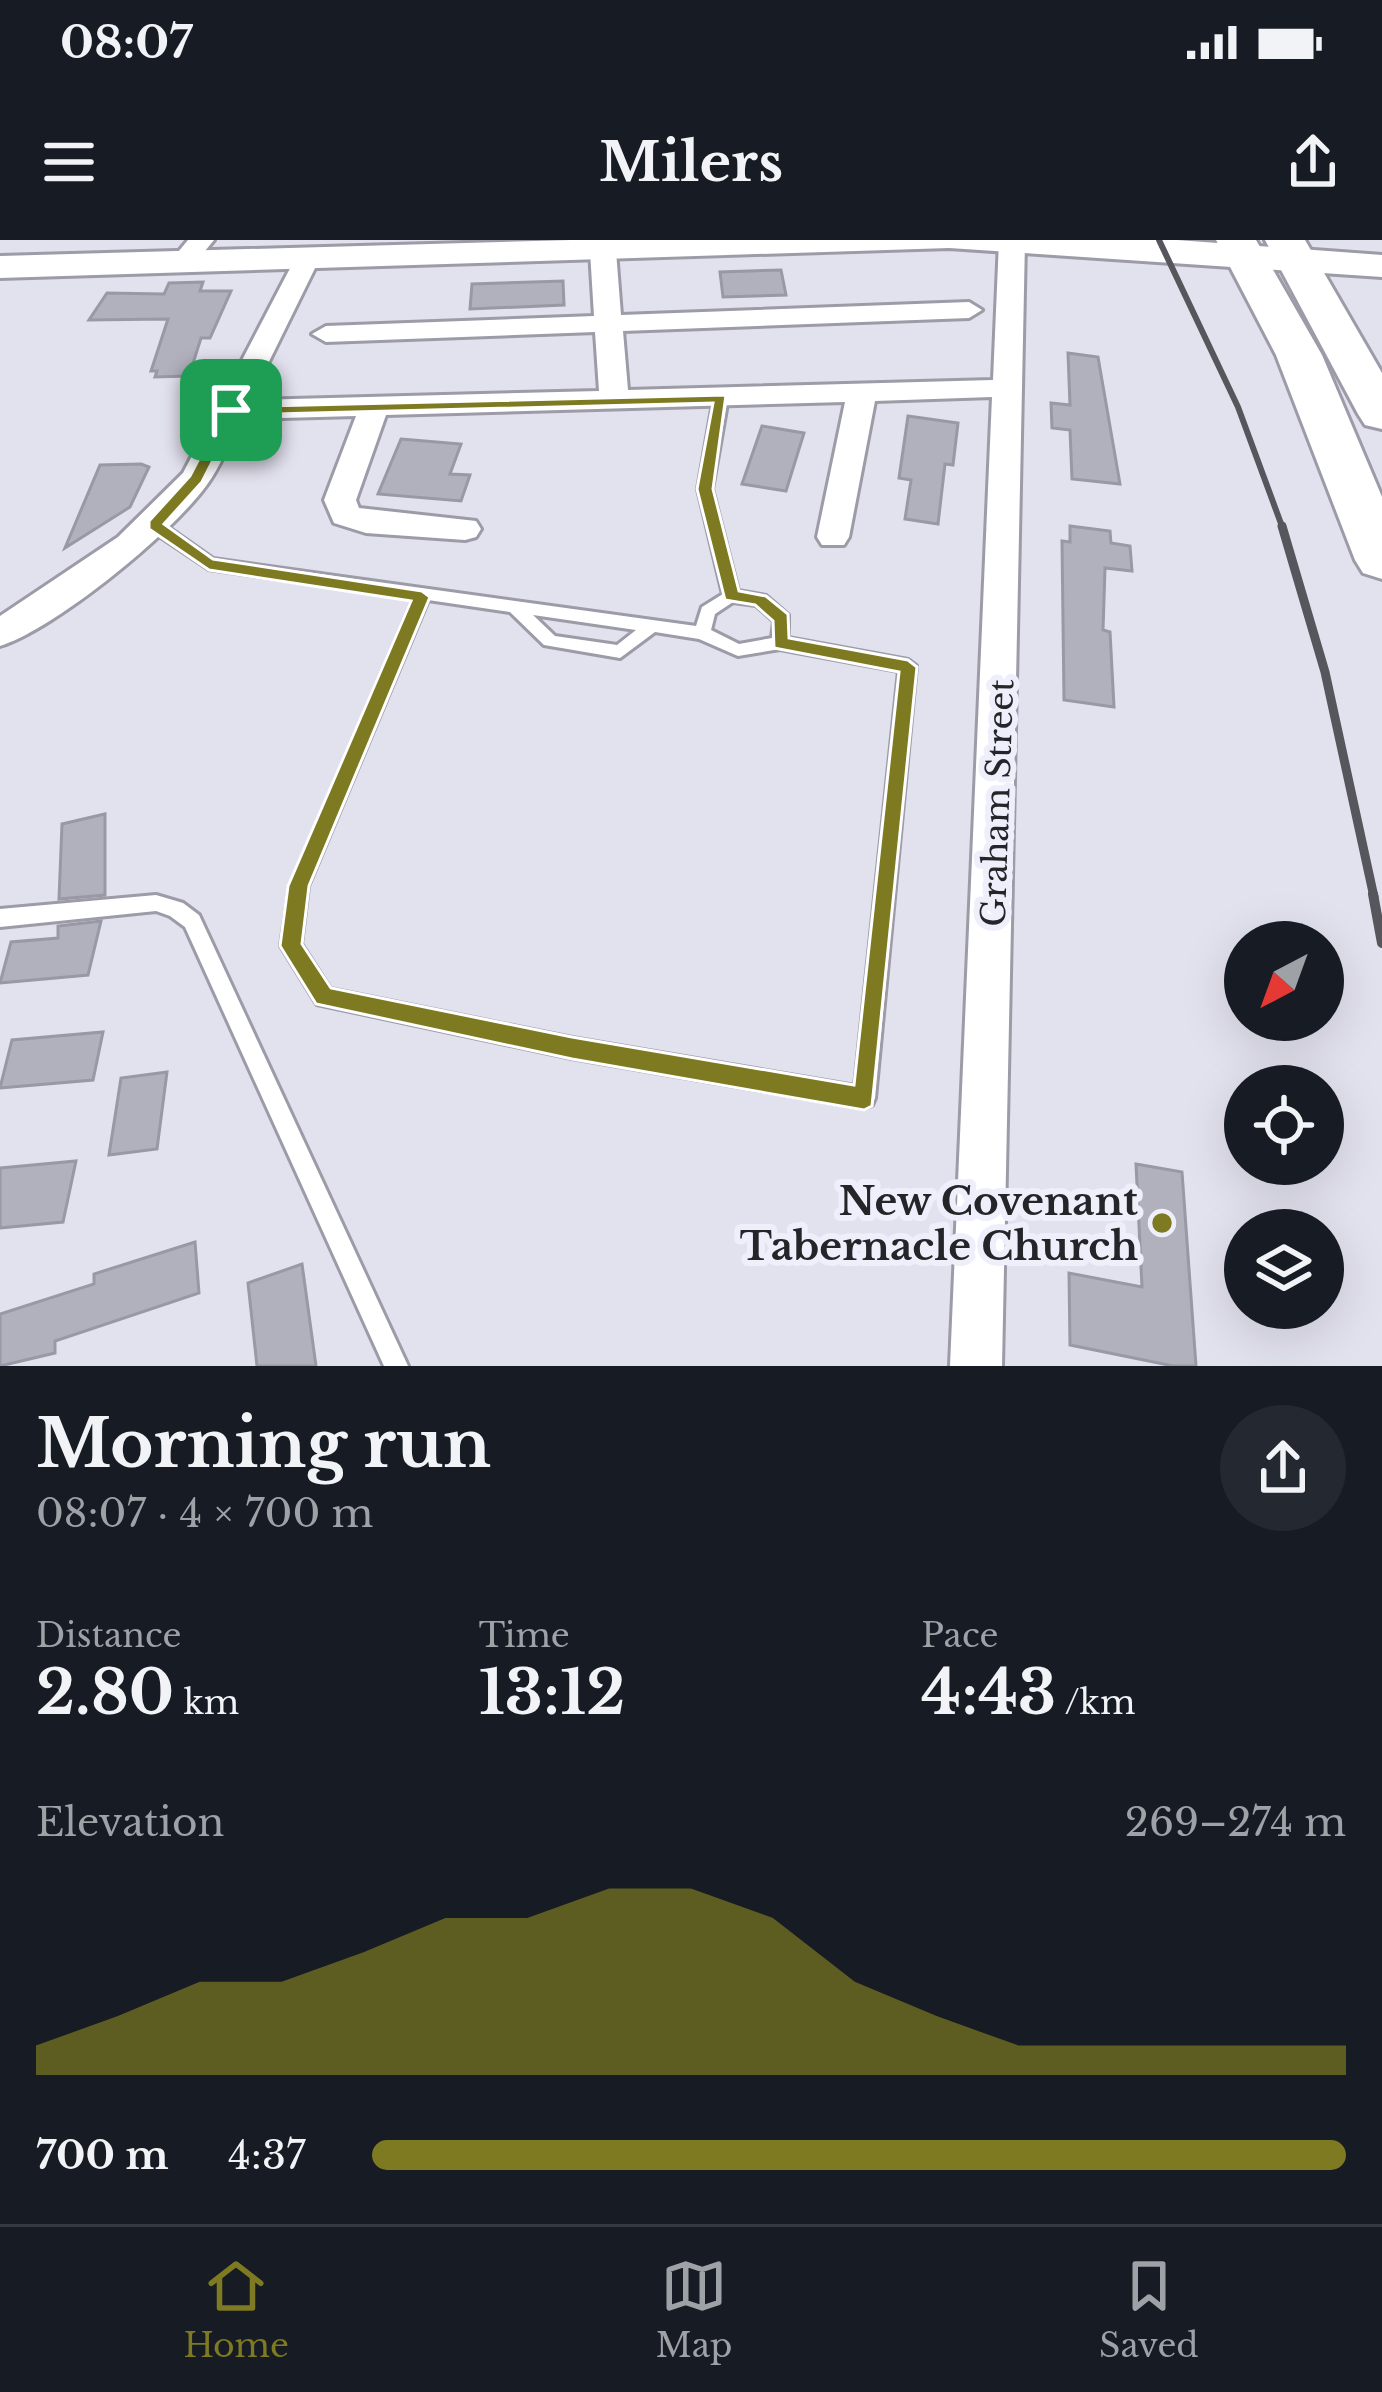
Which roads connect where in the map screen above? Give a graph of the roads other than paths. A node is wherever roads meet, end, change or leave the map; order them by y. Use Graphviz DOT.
graph roads {
  1 [pos="939,240"];
  2 [pos="958,240"];
  3 [pos="1012,241"];
  4 [pos="779,243"];
  5 [pos="486,247"];
  6 [pos="1266,249"];
  7 [pos="603,251"];
  8 [pos="191,252"];
  9 [pos="306,260"];
  10 [pos="1382,266"];
  11 [pos="0,267"];
  12 [pos="969,310"];
  13 [pos="609,324"];
  14 [pos="326,334"];
  15 [pos="1008,388"];
  16 [pos="862,392"];
  17 [pos="721,398"];
  18 [pos="614,399"];
  19 [pos="374,406"];
  20 [pos="231,410"];
  21 [pos="1382,414"];
  22 [pos="154,525"];
  23 [pos="465,529"];
  24 [pos="833,536"];
  25 [pos="1382,560"];
  26 [pos="731,596"];
  27 [pos="422,597"];
  28 [pos="516,608"];
  29 [pos="653,626"];
  30 [pos="0,633"];
  31 [pos="702,633"];
  32 [pos="780,643"];
  33 [pos="0,918"];
  34 [pos="396,1366"];
  35 [pos="976,1366"];
  1 -- 4 [label="street"];
  2 -- 3 [label="street"];
  3 -- 6 [label="street"];
  3 -- 15 [label="street, Graham Street"];
  4 -- 7 [label="street"];
  5 -- 7 [label="street"];
  5 -- 9 [label="street"];
  6 -- 10 [label="street"];
  6 -- 21 [label="main road"];
  6 -- 25 [label="main road"];
  7 -- 13 [label="street"];
  8 -- 9 [label="street"];
  8 -- 11 [label="street"];
  9 -- 20 [label="street"];
  12 -- 13 [label="street"];
  13 -- 14 [label="street"];
  13 -- 18 [label="street"];
  15 -- 16 [label="street"];
  15 -- 35 [label="street, Graham Street"];
  16 -- 17 [label="street"];
  16 -- 24 [label="street"];
  17 -- 18 [label="street"];
  17 -- 26 [label="lane"];
  18 -- 19 [label="street"];
  19 -- 20 [label="street"];
  19 -- 23 [label="street"];
  20 -- 22 [label="street"];
  22 -- 27 [label="lane"];
  22 -- 30 [label="street"];
  26 -- 31 [label="lane"];
  26 -- 32 [label="lane"];
  27 -- 28 [label="lane"];
  27 -- 32 [label="lane"];
  28 -- 29 [label="lane"];
  28 -- 29 [label="lane"];
  29 -- 31 [label="lane"];
  31 -- 32 [label="lane"];
  33 -- 34 [label="lane"];
}
